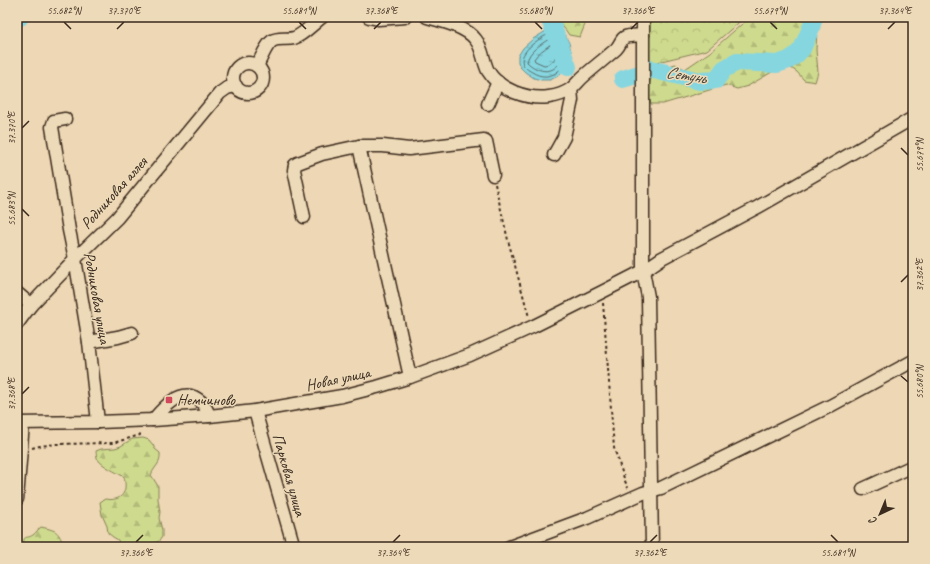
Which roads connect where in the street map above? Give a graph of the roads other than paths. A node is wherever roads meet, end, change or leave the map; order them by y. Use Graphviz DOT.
graph roads {
  1 [pos="322,17"];
  2 [pos="369,17"];
  3 [pos="405,17"];
  4 [pos="427,17"];
  5 [pos="644,17"];
  6 [pos="643,36"];
  7 [pos="257,66"];
  8 [pos="498,82"];
  9 [pos="236,86"];
  10 [pos="571,89"];
  11 [pos="488,104"];
  12 [pos="913,118"];
  13 [pos="65,119"];
  14 [pos="359,146"];
  15 [pos="554,155"];
  16 [pos="493,175"];
  17 [pos="304,216"];
  18 [pos="75,259"];
  19 [pos="643,271"];
  20 [pos="17,293"];
  21 [pos="31,305"];
  22 [pos="17,324"];
  23 [pos="132,332"];
  24 [pos="89,342"];
  25 [pos="913,361"];
  26 [pos="410,377"];
  27 [pos="255,411"];
  28 [pos="210,416"];
  29 [pos="153,420"];
  30 [pos="98,422"];
  31 [pos="20,423"];
  32 [pos="913,466"];
  33 [pos="863,489"];
  34 [pos="651,491"];
  35 [pos="17,499"];
  36 [pos="294,547"];
  37 [pos="509,547"];
  38 [pos="652,547"];
  1 -- 7 [label="street"];
  2 -- 3 [label="street"];
  4 -- 8 [label="street"];
  5 -- 6 [label="street"];
  6 -- 10 [label="street"];
  6 -- 19 [label="street"];
  7 -- 9 [label="street"];
  7 -- 9 [label="street"];
  8 -- 10 [label="street"];
  8 -- 11 [label="street"];
  9 -- 18 [label="street, Родниковая аллея"];
  10 -- 15 [label="street"];
  12 -- 19 [label="street, Новая улица"];
  13 -- 18 [label="street, Родниковая улица"];
  14 -- 16 [label="street"];
  14 -- 17 [label="street"];
  14 -- 26 [label="street"];
  18 -- 21 [label="street, Родниковая аллея"];
  18 -- 24 [label="street, Родниковая улица"];
  19 -- 26 [label="street, Новая улица"];
  19 -- 34 [label="street"];
  20 -- 21 [label="street"];
  21 -- 22 [label="street, Родниковая аллея"];
  23 -- 24 [label="street"];
  24 -- 30 [label="street, Родниковая улица"];
  25 -- 34 [label="street"];
  26 -- 27 [label="street, Новая улица"];
  27 -- 28 [label="street, Новая улица"];
  27 -- 36 [label="street, Парковая улица"];
  28 -- 29 [label="street, Новая улица"];
  28 -- 29 [label="street"];
  29 -- 30 [label="street, Новая улица"];
  30 -- 31 [label="street, Новая улица"];
  31 -- 35 [label="street"];
  32 -- 33 [label="street"];
  34 -- 37 [label="street"];
  34 -- 38 [label="street"];
}
